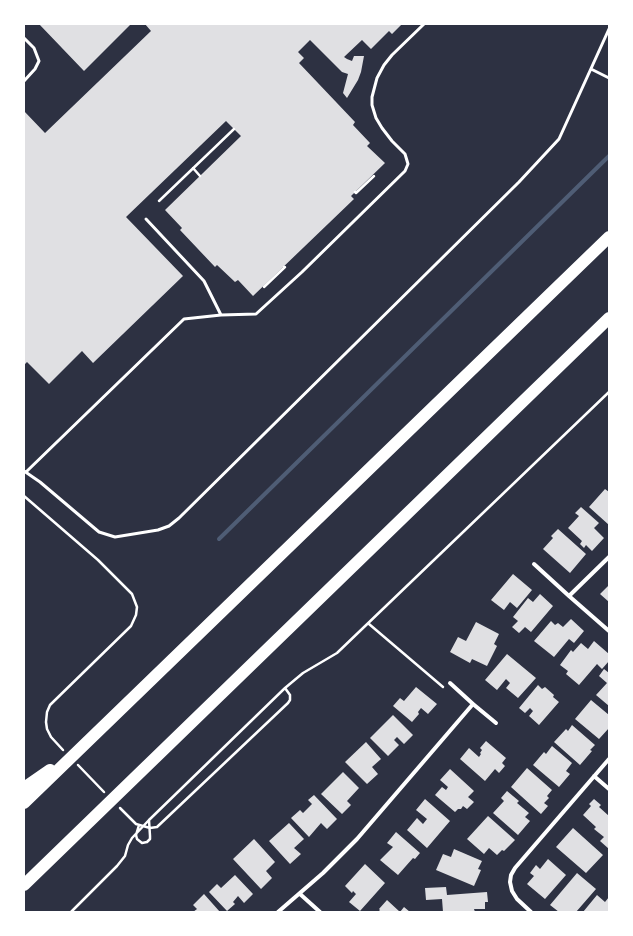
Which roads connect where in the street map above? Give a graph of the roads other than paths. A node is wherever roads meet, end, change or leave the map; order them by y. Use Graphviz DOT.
graph roads {
  1 [pos="424,24"];
  2 [pos="609,29"];
  3 [pos="24,38"];
  4 [pos="591,70"];
  5 [pos="609,78"];
  6 [pos="24,81"];
  7 [pos="146,219"];
  8 [pos="609,237"];
  9 [pos="221,315"];
  10 [pos="609,318"];
  11 [pos="25,471"];
  12 [pos="609,557"];
  13 [pos="534,564"];
  14 [pos="569,596"];
  15 [pos="609,631"];
  16 [pos="450,683"];
  17 [pos="474,704"];
  18 [pos="496,723"];
  19 [pos="80,749"];
  20 [pos="609,759"];
  21 [pos="594,776"];
  22 [pos="24,788"];
  23 [pos="609,789"];
  24 [pos="24,803"];
  25 [pos="24,885"];
  26 [pos="300,894"];
  27 [pos="278,912"];
  28 [pos="320,912"];
  29 [pos="531,912"];
  1 -- 9 [label="lane"];
  2 -- 4 [label="lane"];
  3 -- 6 [label="lane"];
  4 -- 5 [label="lane"];
  4 -- 11 [label="lane"];
  7 -- 9 [label="lane"];
  8 -- 19 [label="highway"];
  9 -- 11 [label="lane"];
  10 -- 25 [label="highway"];
  12 -- 14 [label="street"];
  13 -- 14 [label="street"];
  14 -- 15 [label="street"];
  16 -- 17 [label="street"];
  17 -- 18 [label="street"];
  17 -- 26 [label="street"];
  19 -- 22 [label="highway"];
  19 -- 24 [label="highway"];
  20 -- 21 [label="street"];
  21 -- 23 [label="street"];
  21 -- 29 [label="street"];
  26 -- 27 [label="street"];
  26 -- 28 [label="street"];
}
